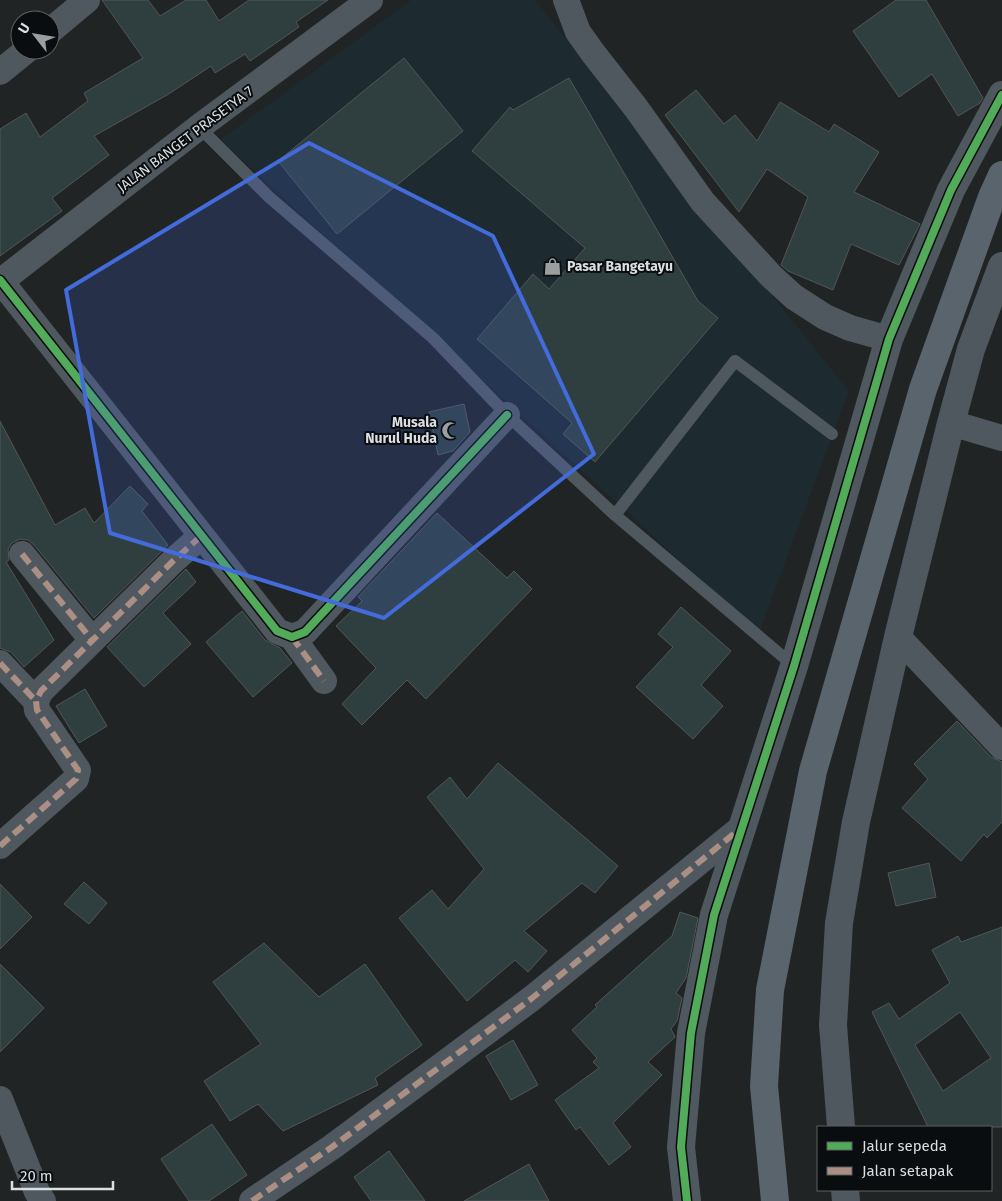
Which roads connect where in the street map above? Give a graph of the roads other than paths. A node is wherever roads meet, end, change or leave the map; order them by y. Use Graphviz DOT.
graph roads {
  1 [pos="87,0"];
  2 [pos="370,0"];
  3 [pos="566,0"];
  4 [pos="60,23"];
  5 [pos="15,60"];
  6 [pos="0,72"];
  7 [pos="1002,95"];
  8 [pos="199,127"];
  9 [pos="1002,176"];
  10 [pos="1002,266"];
  11 [pos="0,281"];
  12 [pos="889,339"];
  13 [pos="507,415"];
  14 [pos="951,422"];
  15 [pos="832,434"];
  16 [pos="1002,438"];
  17 [pos="615,515"];
  18 [pos="200,537"];
  19 [pos="22,554"];
  20 [pos="292,636"];
  21 [pos="898,636"];
  22 [pos="92,640"];
  23 [pos="0,663"];
  24 [pos="794,666"];
  25 [pos="324,681"];
  26 [pos="36,701"];
  27 [pos="1002,746"];
  28 [pos="741,828"];
  29 [pos="0,846"];
  30 [pos="0,1099"];
  31 [pos="840,1126"];
  32 [pos="43,1201"];
  33 [pos="252,1201"];
  34 [pos="687,1201"];
  35 [pos="775,1201"];
  1 -- 4 [label="street"];
  2 -- 8 [label="street, JALAN BANGET PRASETYA 7"];
  3 -- 12 [label="street"];
  5 -- 6 [label="street"];
  7 -- 12 [label="street"];
  8 -- 11 [label="street, JALAN BANGET PRASETYA 7"];
  8 -- 13 [label="lane"];
  9 -- 35 [label="main road"];
  10 -- 14 [label="street"];
  11 -- 18 [label="street"];
  12 -- 24 [label="street"];
  13 -- 17 [label="lane"];
  13 -- 20 [label="street"];
  14 -- 16 [label="street"];
  14 -- 21 [label="street"];
  15 -- 17 [label="lane"];
  17 -- 24 [label="lane"];
  18 -- 20 [label="street"];
  18 -- 22 [label="street"];
  19 -- 22 [label="street"];
  20 -- 25 [label="street"];
  21 -- 27 [label="street"];
  21 -- 31 [label="street"];
  22 -- 26 [label="street"];
  23 -- 26 [label="street"];
  24 -- 28 [label="street"];
  26 -- 29 [label="street"];
  28 -- 33 [label="street"];
  28 -- 34 [label="street"];
  30 -- 32 [label="street"];
}
